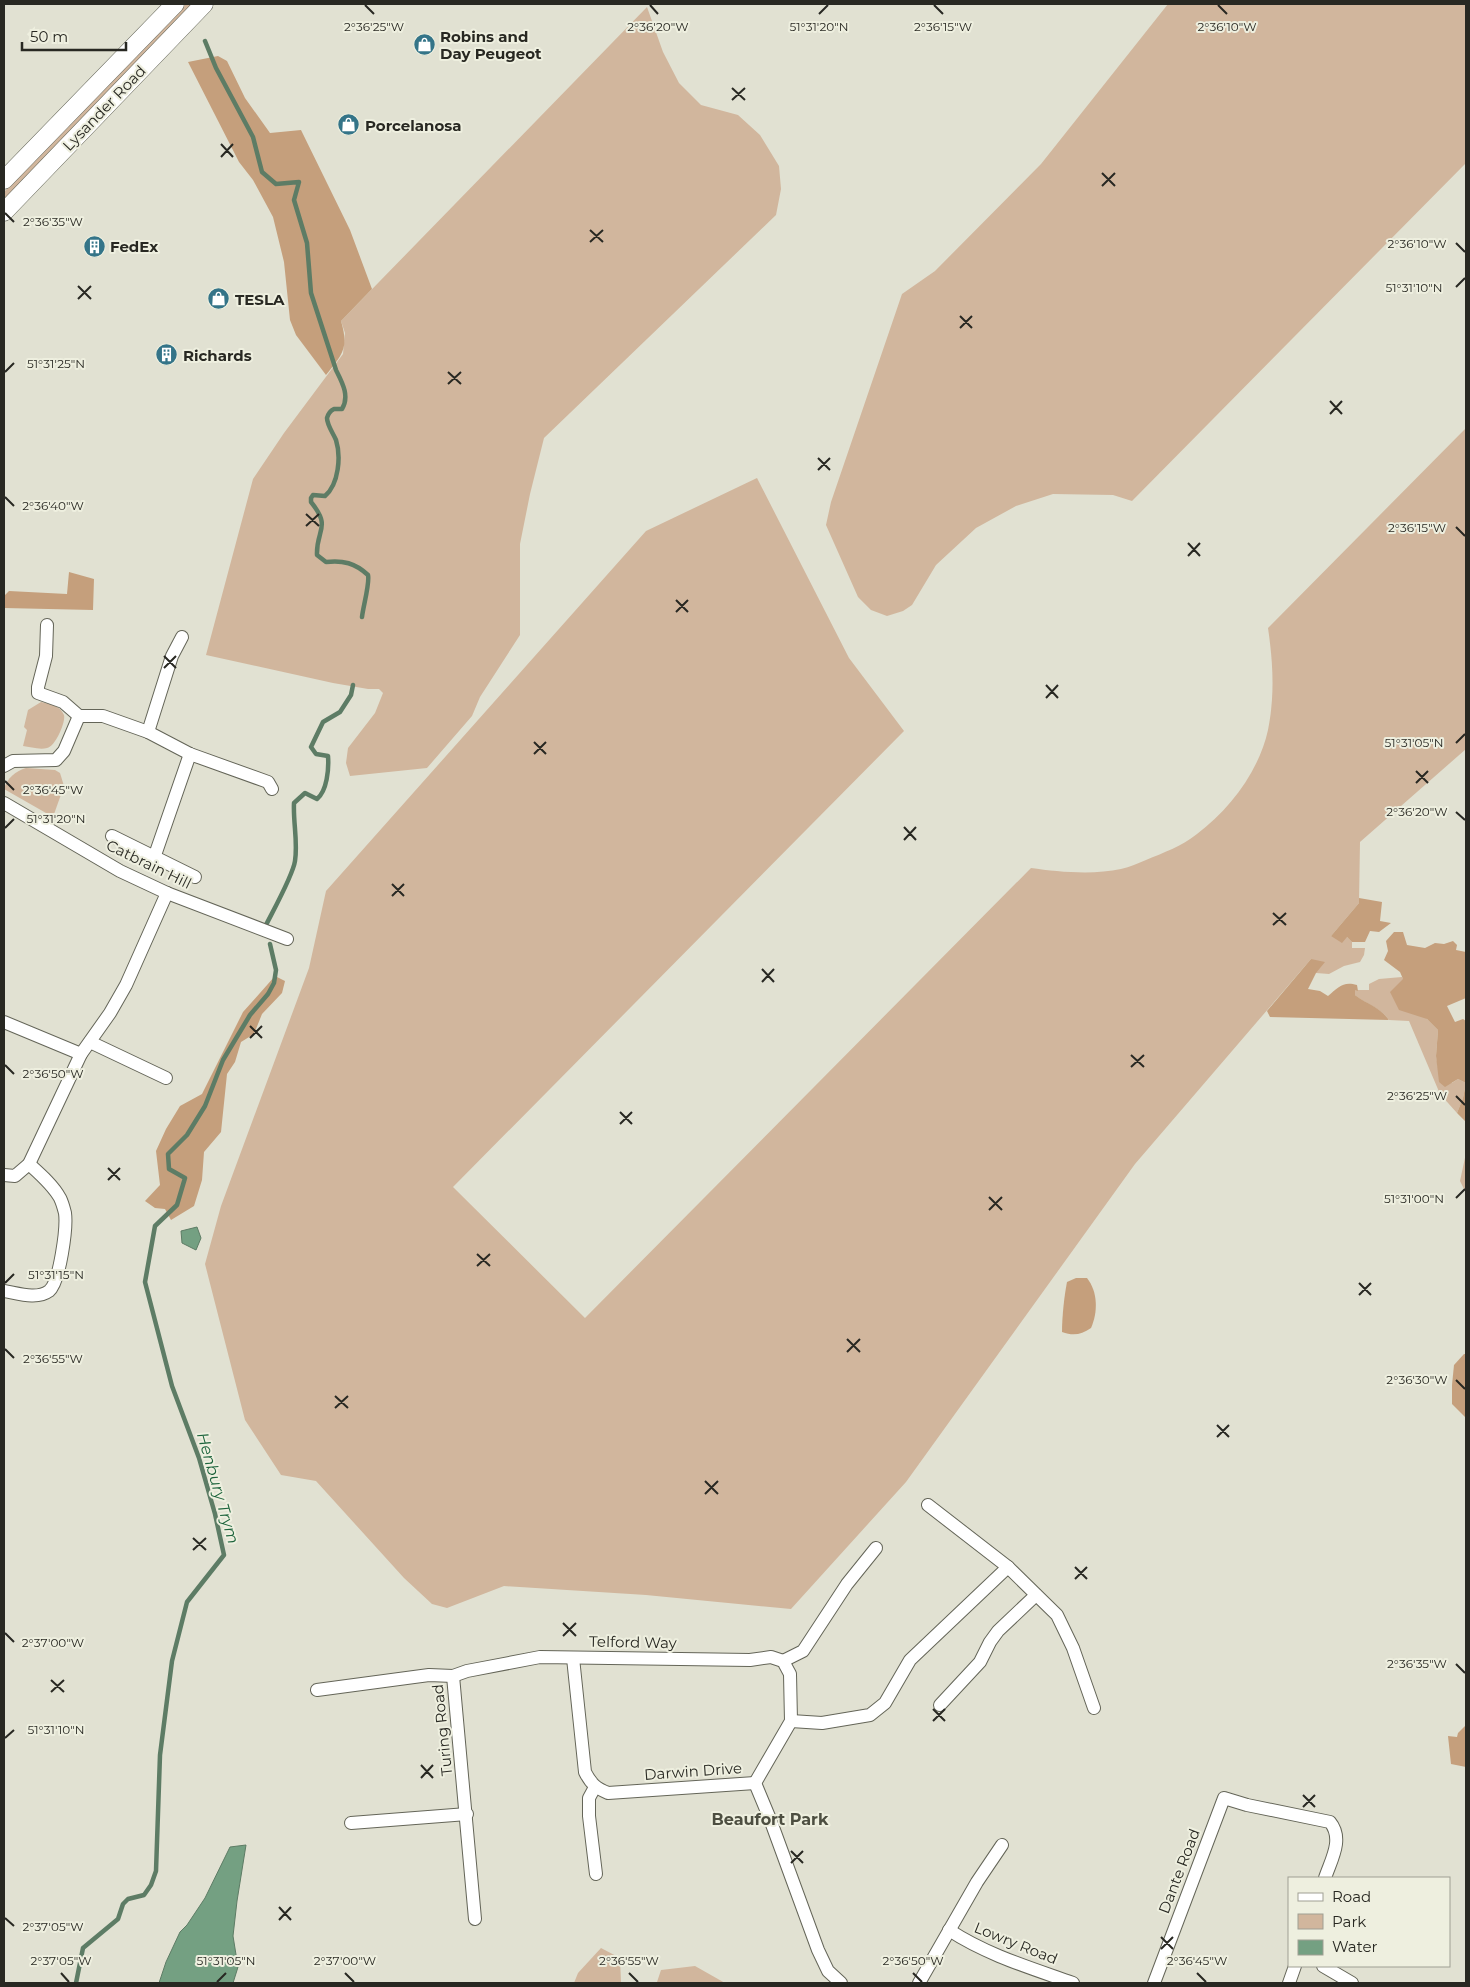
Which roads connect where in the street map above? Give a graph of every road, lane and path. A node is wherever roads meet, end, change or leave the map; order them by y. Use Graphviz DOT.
graph roads {
  1 [pos="175,4"];
  2 [pos="204,4"];
  3 [pos="4,180"];
  4 [pos="4,212"];
  5 [pos="47,625"];
  6 [pos="182,637"];
  7 [pos="79,716"];
  8 [pos="148,732"];
  9 [pos="190,754"];
  10 [pos="4,766"];
  11 [pos="272,789"];
  12 [pos="4,804"];
  13 [pos="112,836"];
  14 [pos="154,858"];
  15 [pos="195,877"];
  16 [pos="167,893"];
  17 [pos="287,939"];
  18 [pos="4,1022"];
  19 [pos="90,1042"];
  20 [pos="81,1054"];
  21 [pos="166,1078"];
  22 [pos="29,1164"];
  23 [pos="4,1175"];
  24 [pos="4,1291"];
  25 [pos="928,1505"];
  26 [pos="876,1548"];
  27 [pos="1008,1567"];
  28 [pos="1036,1595"];
  29 [pos="573,1658"];
  30 [pos="783,1661"];
  31 [pos="453,1676"];
  32 [pos="317,1690"];
  33 [pos="940,1704"];
  34 [pos="1094,1708"];
  35 [pos="791,1721"];
  36 [pos="755,1783"];
  37 [pos="595,1787"];
  38 [pos="467,1814"];
  39 [pos="351,1823"];
  40 [pos="1002,1845"];
  41 [pos="596,1874"];
  42 [pos="1325,1877"];
  43 [pos="475,1919"];
  44 [pos="949,1930"];
  45 [pos="1295,1967"];
  46 [pos="1326,1967"];
  47 [pos="841,1983"];
  48 [pos="919,1983"];
  49 [pos="1073,1983"];
  50 [pos="1154,1983"];
  51 [pos="1289,1983"];
  52 [pos="1352,1983"];
  1 -- 3 [label="street, Lysander Road"];
  2 -- 4 [label="street, Lysander Road"];
  5 -- 7 [label="street"];
  6 -- 8 [label="street"];
  7 -- 8 [label="street"];
  7 -- 10 [label="street"];
  8 -- 9 [label="street"];
  9 -- 11 [label="street"];
  9 -- 14 [label="street"];
  12 -- 16 [label="street, Catbrain Hill"];
  13 -- 14 [label="street"];
  14 -- 15 [label="street"];
  16 -- 17 [label="street, Catbrain Hill"];
  16 -- 19 [label="street"];
  18 -- 20 [label="street"];
  19 -- 20 [label="street"];
  19 -- 21 [label="street"];
  20 -- 22 [label="street"];
  22 -- 23 [label="street"];
  22 -- 24 [label="street"];
  25 -- 27 [label="street"];
  26 -- 30 [label="street"];
  27 -- 28 [label="street"];
  27 -- 35 [label="street"];
  28 -- 33 [label="street"];
  28 -- 34 [label="street"];
  29 -- 30 [label="street, Telford Way"];
  29 -- 31 [label="street, Telford Way"];
  29 -- 37 [label="street"];
  30 -- 35 [label="street"];
  31 -- 32 [label="street, Turing Road"];
  31 -- 38 [label="street, Turing Road"];
  35 -- 36 [label="street"];
  36 -- 37 [label="street, Darwin Drive"];
  36 -- 47 [label="street, Darwin Drive"];
  37 -- 41 [label="street"];
  38 -- 39 [label="street"];
  38 -- 43 [label="street, Turing Road"];
  40 -- 44 [label="street"];
  42 -- 50 [label="street, Dante Road"];
  44 -- 48 [label="street"];
  44 -- 49 [label="street, Lowry Road"];
  45 -- 51 [label="street"];
  46 -- 52 [label="street"];
}
